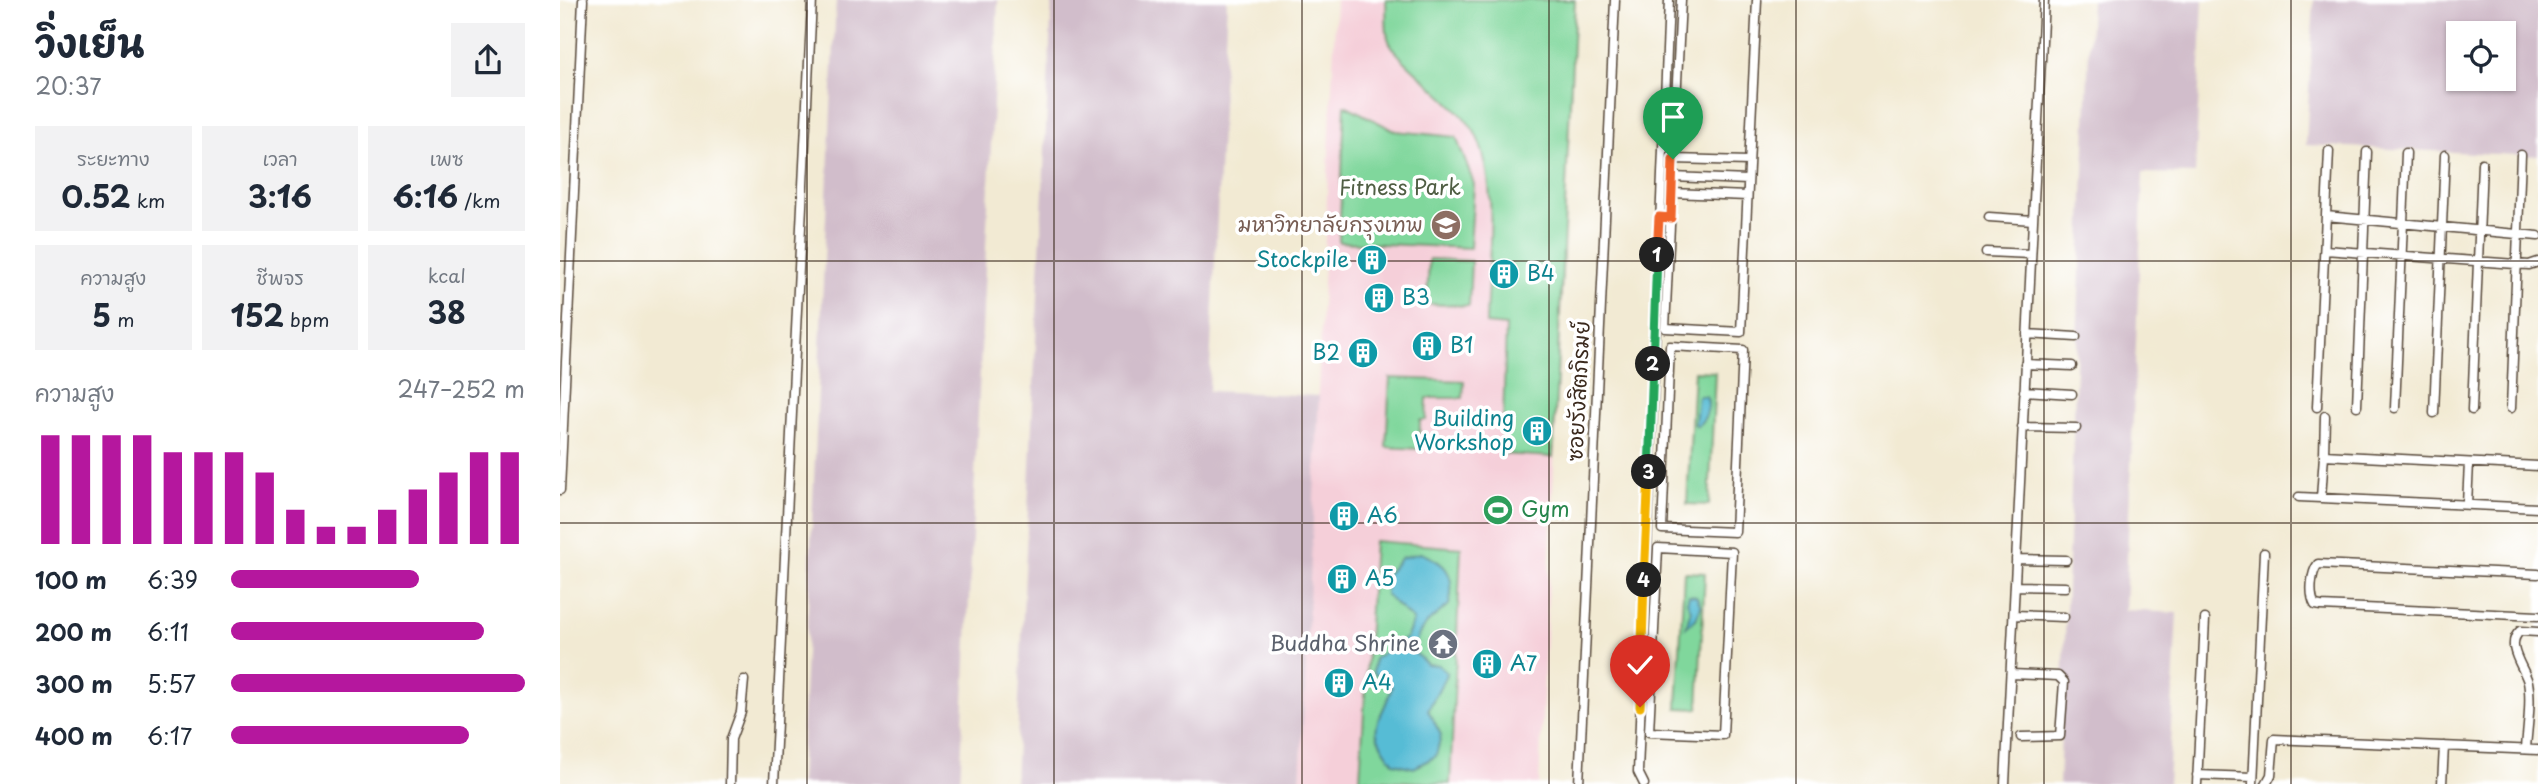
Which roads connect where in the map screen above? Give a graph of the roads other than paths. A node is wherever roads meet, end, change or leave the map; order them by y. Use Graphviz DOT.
graph roads {
  1 [pos="583,0"];
  2 [pos="812,0"];
  3 [pos="1615,0"];
  4 [pos="1669,0"];
  5 [pos="1681,0"];
  6 [pos="1756,0"];
  7 [pos="2044,0"];
  8 [pos="2329,151"];
  9 [pos="2367,152"];
  10 [pos="2406,153"];
  11 [pos="2445,155"];
  12 [pos="2521,155"];
  13 [pos="1673,159"];
  14 [pos="1749,162"];
  15 [pos="2482,163"];
  16 [pos="1672,177"];
  17 [pos="1748,180"];
  18 [pos="1672,193"];
  19 [pos="1747,196"];
  20 [pos="1659,214"];
  21 [pos="1671,214"];
  22 [pos="2326,216"];
  23 [pos="1989,217"];
  24 [pos="2363,219"];
  25 [pos="2033,220"];
  26 [pos="2402,222"];
  27 [pos="2441,225"];
  28 [pos="2480,228"];
  29 [pos="2519,232"];
  30 [pos="2538,236"];
  31 [pos="2325,250"];
  32 [pos="1986,252"];
  33 [pos="2362,252"];
  34 [pos="2031,254"];
  35 [pos="2401,256"];
  36 [pos="2440,258"];
  37 [pos="2478,260"];
  38 [pos="2538,262"];
  39 [pos="2517,264"];
  40 [pos="2027,334"];
  41 [pos="2076,337"];
  42 [pos="2025,363"];
  43 [pos="2072,366"];
  44 [pos="2024,391"];
  45 [pos="2072,394"];
  46 [pos="2357,406"];
  47 [pos="2317,407"];
  48 [pos="2395,408"];
  49 [pos="2511,408"];
  50 [pos="2472,410"];
  51 [pos="2434,414"];
  52 [pos="2325,416"];
  53 [pos="2022,427"];
  54 [pos="2076,428"];
  55 [pos="1650,439"];
  56 [pos="1665,439"];
  57 [pos="2323,455"];
  58 [pos="2469,463"];
  59 [pos="2538,466"];
  60 [pos="560,490"];
  61 [pos="2299,497"];
  62 [pos="2321,498"];
  63 [pos="2467,504"];
  64 [pos="2538,508"];
  65 [pos="2264,553"];
  66 [pos="2017,559"];
  67 [pos="2066,560"];
  68 [pos="2538,574"];
  69 [pos="2015,586"];
  70 [pos="2065,587"];
  71 [pos="2014,615"];
  72 [pos="2538,616"];
  73 [pos="2064,617"];
  74 [pos="2205,619"];
  75 [pos="2538,632"];
  76 [pos="1642,639"];
  77 [pos="1653,640"];
  78 [pos="2011,674"];
  79 [pos="744,680"];
  80 [pos="2021,737"];
  81 [pos="2444,746"];
  82 [pos="2526,750"];
  83 [pos="2538,750"];
  84 [pos="2197,779"];
  85 [pos="2253,781"];
  86 [pos="730,784"];
  87 [pos="774,784"];
  88 [pos="1579,784"];
  89 [pos="1644,784"];
  90 [pos="2006,784"];
  91 [pos="2266,784"];
  92 [pos="2442,784"];
  1 -- 60 [label="street"];
  2 -- 87 [label="street"];
  3 -- 88 [label="street, ซอยรังสิตภิรมย์"];
  4 -- 20 [label="street"];
  5 -- 13 [label="street"];
  6 -- 14 [label="street"];
  7 -- 25 [label="street"];
  8 -- 22 [label="street"];
  9 -- 24 [label="street"];
  10 -- 26 [label="street"];
  11 -- 27 [label="street"];
  12 -- 29 [label="street"];
  13 -- 14 [label="street"];
  13 -- 16 [label="street"];
  14 -- 17 [label="street"];
  15 -- 28 [label="street"];
  16 -- 17 [label="street"];
  16 -- 18 [label="street"];
  17 -- 19 [label="street"];
  18 -- 19 [label="street"];
  18 -- 21 [label="street"];
  19 -- 21 [label="street"];
  20 -- 21 [label="street"];
  20 -- 55 [label="street"];
  22 -- 24 [label="street"];
  22 -- 31 [label="street"];
  23 -- 25 [label="street"];
  24 -- 26 [label="street"];
  24 -- 33 [label="street"];
  25 -- 34 [label="street"];
  26 -- 27 [label="street"];
  26 -- 35 [label="street"];
  27 -- 28 [label="street"];
  27 -- 36 [label="street"];
  28 -- 29 [label="street"];
  28 -- 37 [label="street"];
  29 -- 30 [label="street"];
  29 -- 39 [label="street"];
  31 -- 33 [label="street"];
  31 -- 47 [label="street"];
  32 -- 34 [label="street"];
  33 -- 35 [label="street"];
  33 -- 46 [label="street"];
  34 -- 40 [label="street"];
  35 -- 36 [label="street"];
  35 -- 48 [label="street"];
  36 -- 37 [label="street"];
  36 -- 51 [label="street"];
  37 -- 39 [label="street"];
  37 -- 50 [label="street"];
  38 -- 39 [label="street"];
  39 -- 49 [label="street"];
  40 -- 41 [label="street"];
  40 -- 42 [label="street"];
  42 -- 43 [label="street"];
  42 -- 44 [label="street"];
  44 -- 45 [label="street"];
  44 -- 53 [label="street"];
  52 -- 57 [label="street"];
  53 -- 54 [label="street"];
  53 -- 66 [label="street"];
  55 -- 56 [label="street"];
  55 -- 76 [label="street"];
  56 -- 56 [label="street"];
  57 -- 58 [label="street"];
  57 -- 62 [label="street"];
  58 -- 59 [label="street"];
  58 -- 63 [label="street"];
  61 -- 62 [label="street"];
  62 -- 63 [label="street"];
  63 -- 64 [label="street"];
  65 -- 85 [label="street"];
  66 -- 67 [label="street"];
  66 -- 69 [label="street"];
  68 -- 72 [label="street"];
  69 -- 70 [label="street"];
  69 -- 71 [label="street"];
  71 -- 73 [label="street"];
  71 -- 78 [label="street"];
  74 -- 84 [label="street"];
  75 -- 82 [label="street"];
  76 -- 77 [label="street"];
  76 -- 89 [label="street"];
  77 -- 77 [label="street"];
  78 -- 80 [label="street"];
  78 -- 90 [label="street"];
  79 -- 86 [label="street"];
  81 -- 82 [label="street"];
  81 -- 91 [label="street"];
  81 -- 92 [label="street"];
  82 -- 83 [label="street"];
  84 -- 85 [label="street"];
}
